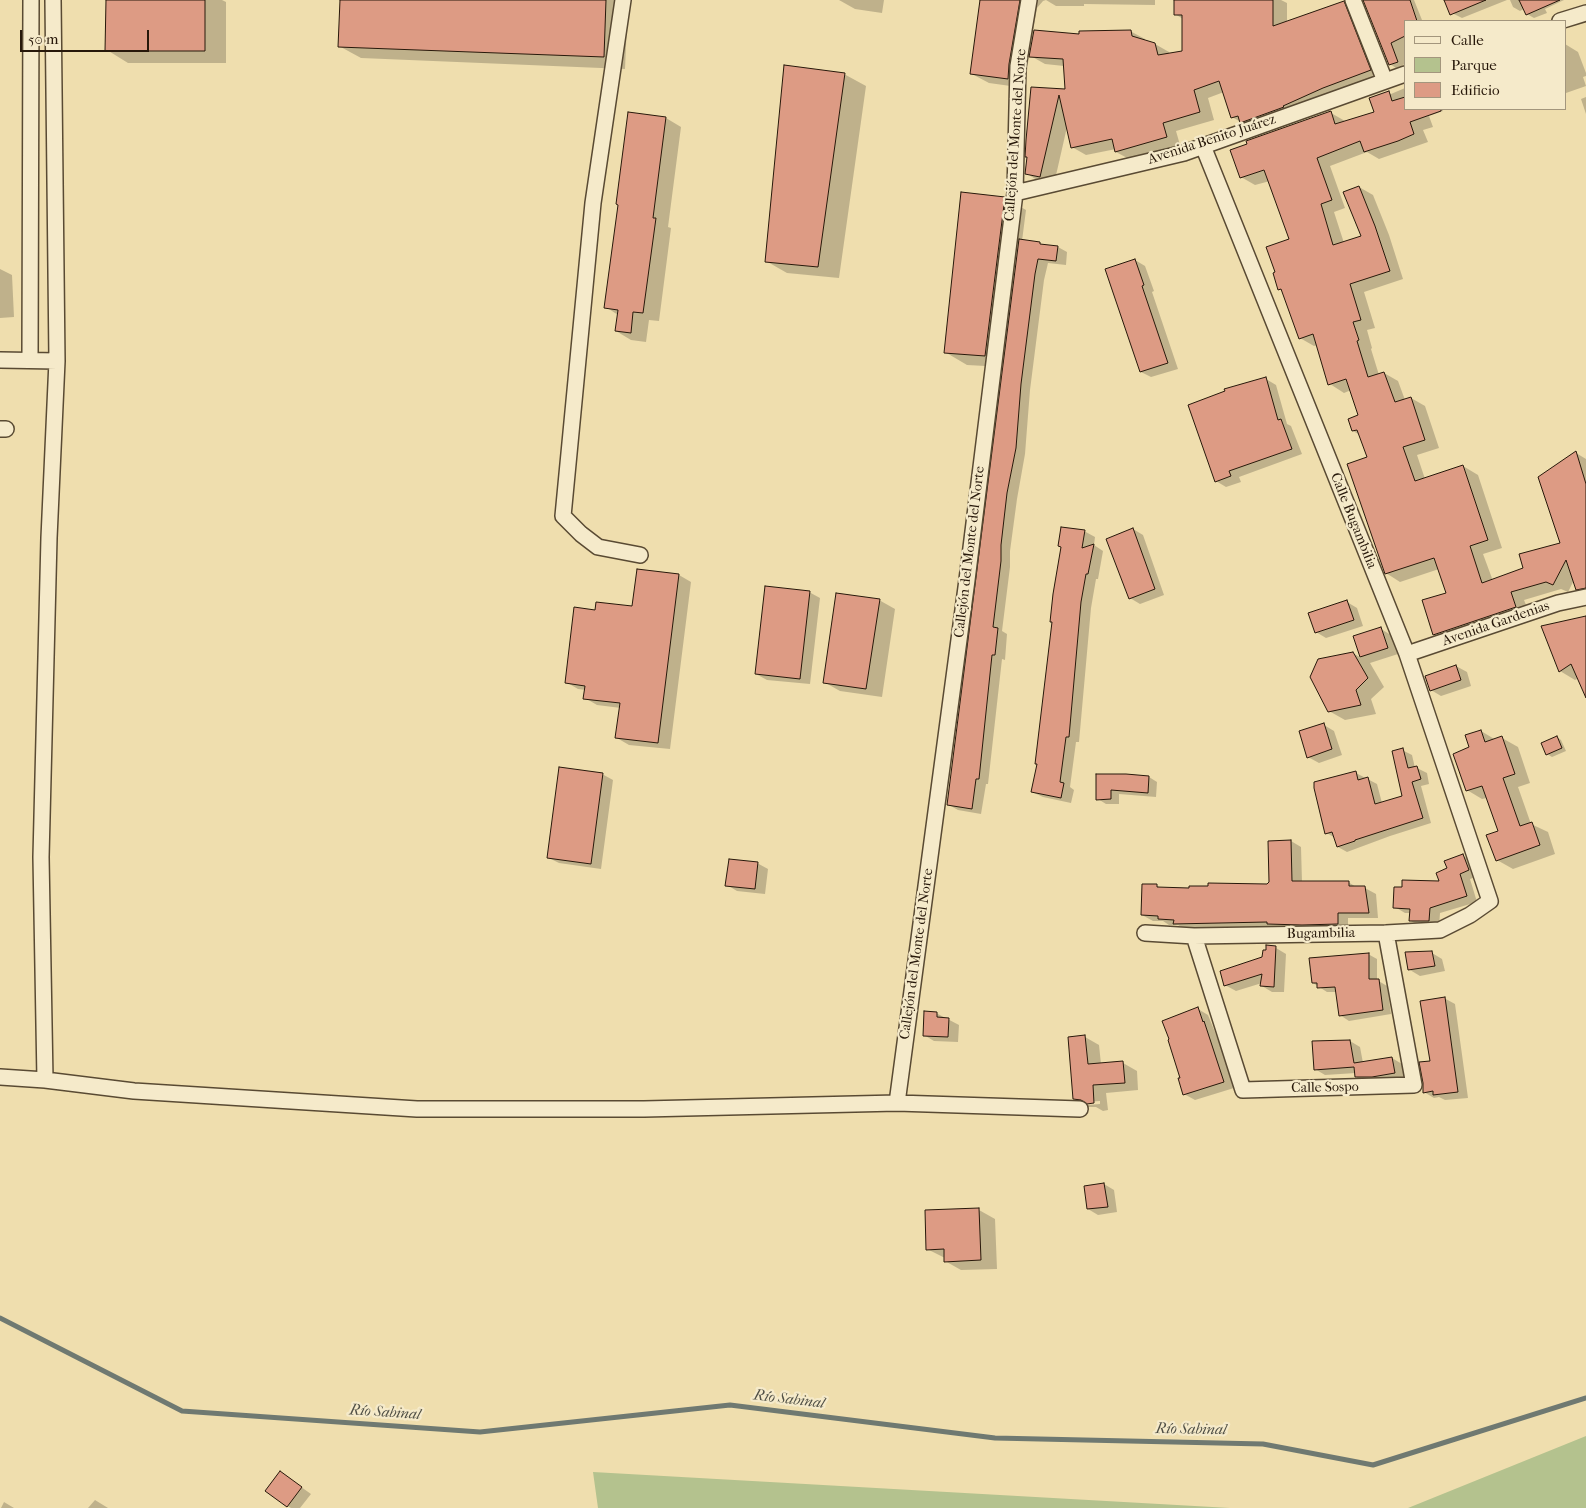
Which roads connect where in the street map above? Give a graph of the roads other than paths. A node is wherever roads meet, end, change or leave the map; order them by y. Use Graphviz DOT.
graph roads {
  1 [pos="31,0"];
  2 [pos="53,0"];
  3 [pos="623,0"];
  4 [pos="1029,0"];
  5 [pos="1353,0"];
  6 [pos="1586,12"];
  7 [pos="1563,20"];
  8 [pos="1404,74"];
  9 [pos="1385,81"];
  10 [pos="31,140"];
  11 [pos="54,142"];
  12 [pos="1203,146"];
  13 [pos="1014,193"];
  14 [pos="0,360"];
  15 [pos="30,360"];
  16 [pos="57,361"];
  17 [pos="640,555"];
  18 [pos="1586,597"];
  19 [pos="1407,654"];
  20 [pos="1490,901"];
  21 [pos="1145,933"];
  22 [pos="1386,933"];
  23 [pos="1194,936"];
  24 [pos="0,1077"];
  25 [pos="45,1080"];
  26 [pos="897,1103"];
  27 [pos="1080,1110"];
  1 -- 10 [label="street"];
  2 -- 11 [label="street"];
  3 -- 17 [label="street"];
  4 -- 13 [label="street, Callejón del Monte del Norte"];
  5 -- 9 [label="street"];
  6 -- 7 [label="street"];
  8 -- 9 [label="street, Avenida Benito Juárez"];
  9 -- 12 [label="street, Avenida Benito Juárez"];
  10 -- 11 [label="street"];
  10 -- 15 [label="street"];
  11 -- 16 [label="street"];
  12 -- 13 [label="street, Avenida Benito Juárez"];
  12 -- 19 [label="street, Calle Bugambilia"];
  13 -- 26 [label="street, Callejón del Monte del Norte"];
  14 -- 15 [label="street"];
  15 -- 16 [label="street"];
  16 -- 25 [label="street"];
  18 -- 19 [label="street, Avenida Gardenias"];
  19 -- 20 [label="street, Calle Bugambilia"];
  20 -- 22 [label="street, Bugambilia"];
  21 -- 23 [label="street, Bugambilia"];
  22 -- 23 [label="street, Bugambilia"];
  22 -- 23 [label="street, Calle Sospo"];
  24 -- 25 [label="street"];
  25 -- 26 [label="street"];
  26 -- 27 [label="street"];
}
